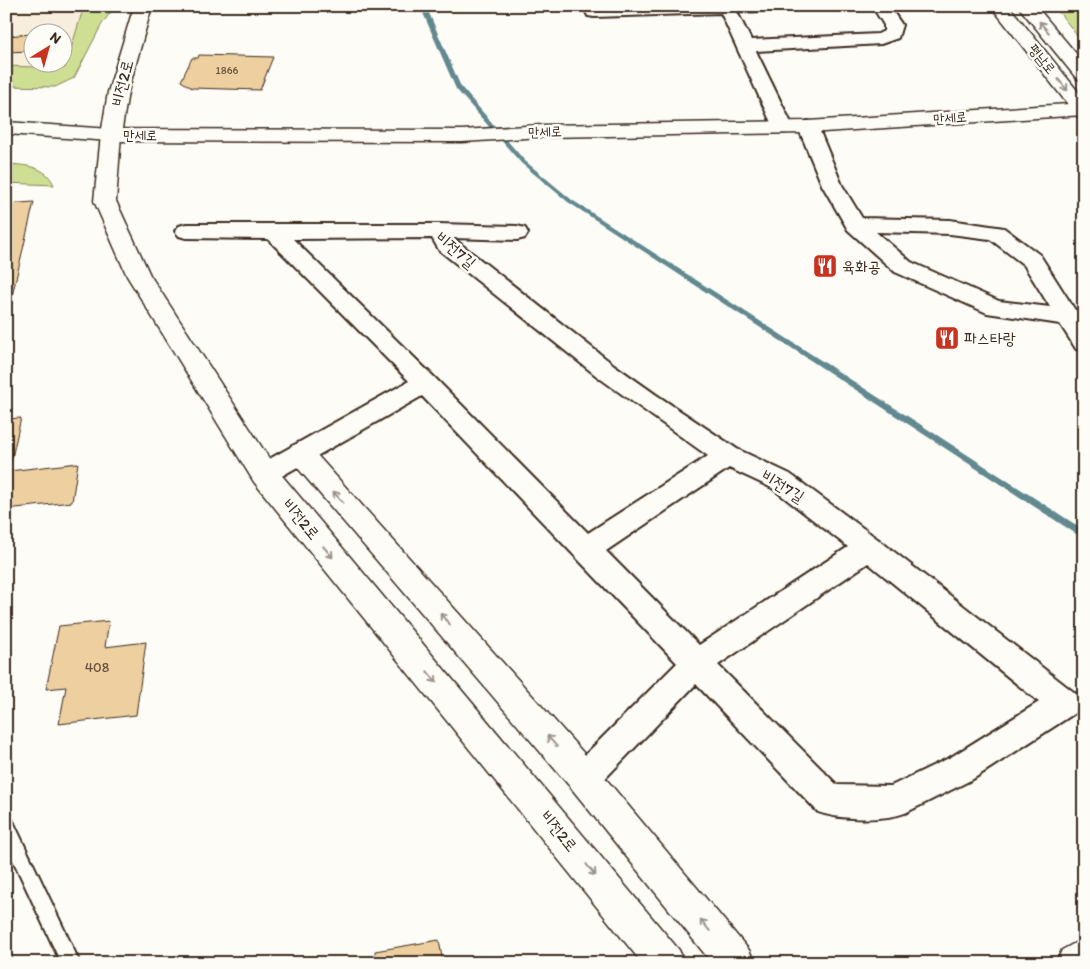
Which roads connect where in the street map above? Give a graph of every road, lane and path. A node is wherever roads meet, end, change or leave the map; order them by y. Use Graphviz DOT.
graph roads {
  1 [pos="143,6"];
  2 [pos="772,6"];
  3 [pos="880,6"];
  4 [pos="1000,6"];
  5 [pos="1027,6"];
  6 [pos="726,7"];
  7 [pos="593,13"];
  8 [pos="744,46"];
  9 [pos="1084,75"];
  10 [pos="1083,110"];
  11 [pos="808,126"];
  12 [pos="6,128"];
  13 [pos="782,128"];
  14 [pos="110,134"];
  15 [pos="856,225"];
  16 [pos="438,230"];
  17 [pos="186,231"];
  18 [pos="274,232"];
  19 [pos="517,233"];
  20 [pos="1075,318"];
  21 [pos="1084,343"];
  22 [pos="424,384"];
  23 [pos="300,453"];
  24 [pos="728,456"];
  25 [pos="264,474"];
  26 [pos="869,548"];
  27 [pos="585,550"];
  28 [pos="697,663"];
  29 [pos="584,778"];
  30 [pos="6,825"];
  31 [pos="1084,956"];
  32 [pos="71,963"];
  33 [pos="666,963"];
  34 [pos="736,963"];
  35 [pos="1075,963"];
  1 -- 14 [label="street, 비전2로"];
  2 -- 6 [label="street"];
  3 -- 8 [label="street"];
  4 -- 10 [label="street, 평남로, one-way"];
  9 -- 5 [label="street, one-way"];
  6 -- 7 [label="street"];
  6 -- 8 [label="street"];
  8 -- 13 [label="street"];
  10 -- 11 [label="street, 만세로"];
  11 -- 13 [label="street, 만세로"];
  11 -- 15 [label="street"];
  12 -- 14 [label="street, 만세로"];
  13 -- 14 [label="street, 만세로"];
  14 -- 25 [label="street, 비전2로"];
  15 -- 20 [label="street"];
  15 -- 20 [label="street"];
  16 -- 18 [label="street, 비전7길"];
  16 -- 19 [label="street"];
  16 -- 24 [label="street, 비전7길"];
  17 -- 18 [label="street"];
  18 -- 22 [label="street, 비전7길"];
  20 -- 21 [label="street"];
  22 -- 23 [label="street"];
  22 -- 27 [label="street, 비전7길"];
  23 -- 25 [label="street"];
  29 -- 23 [label="street, one-way"];
  24 -- 26 [label="street, 비전7길"];
  24 -- 27 [label="street"];
  25 -- 33 [label="street, 비전2로, one-way"];
  26 -- 28 [label="street"];
  26 -- 28 [label="street, 비전7길"];
  27 -- 28 [label="street, 비전7길"];
  28 -- 29 [label="street"];
  34 -- 29 [label="street, one-way"];
  30 -- 32 [label="lane"];
  31 -- 35 [label="street"];
}
